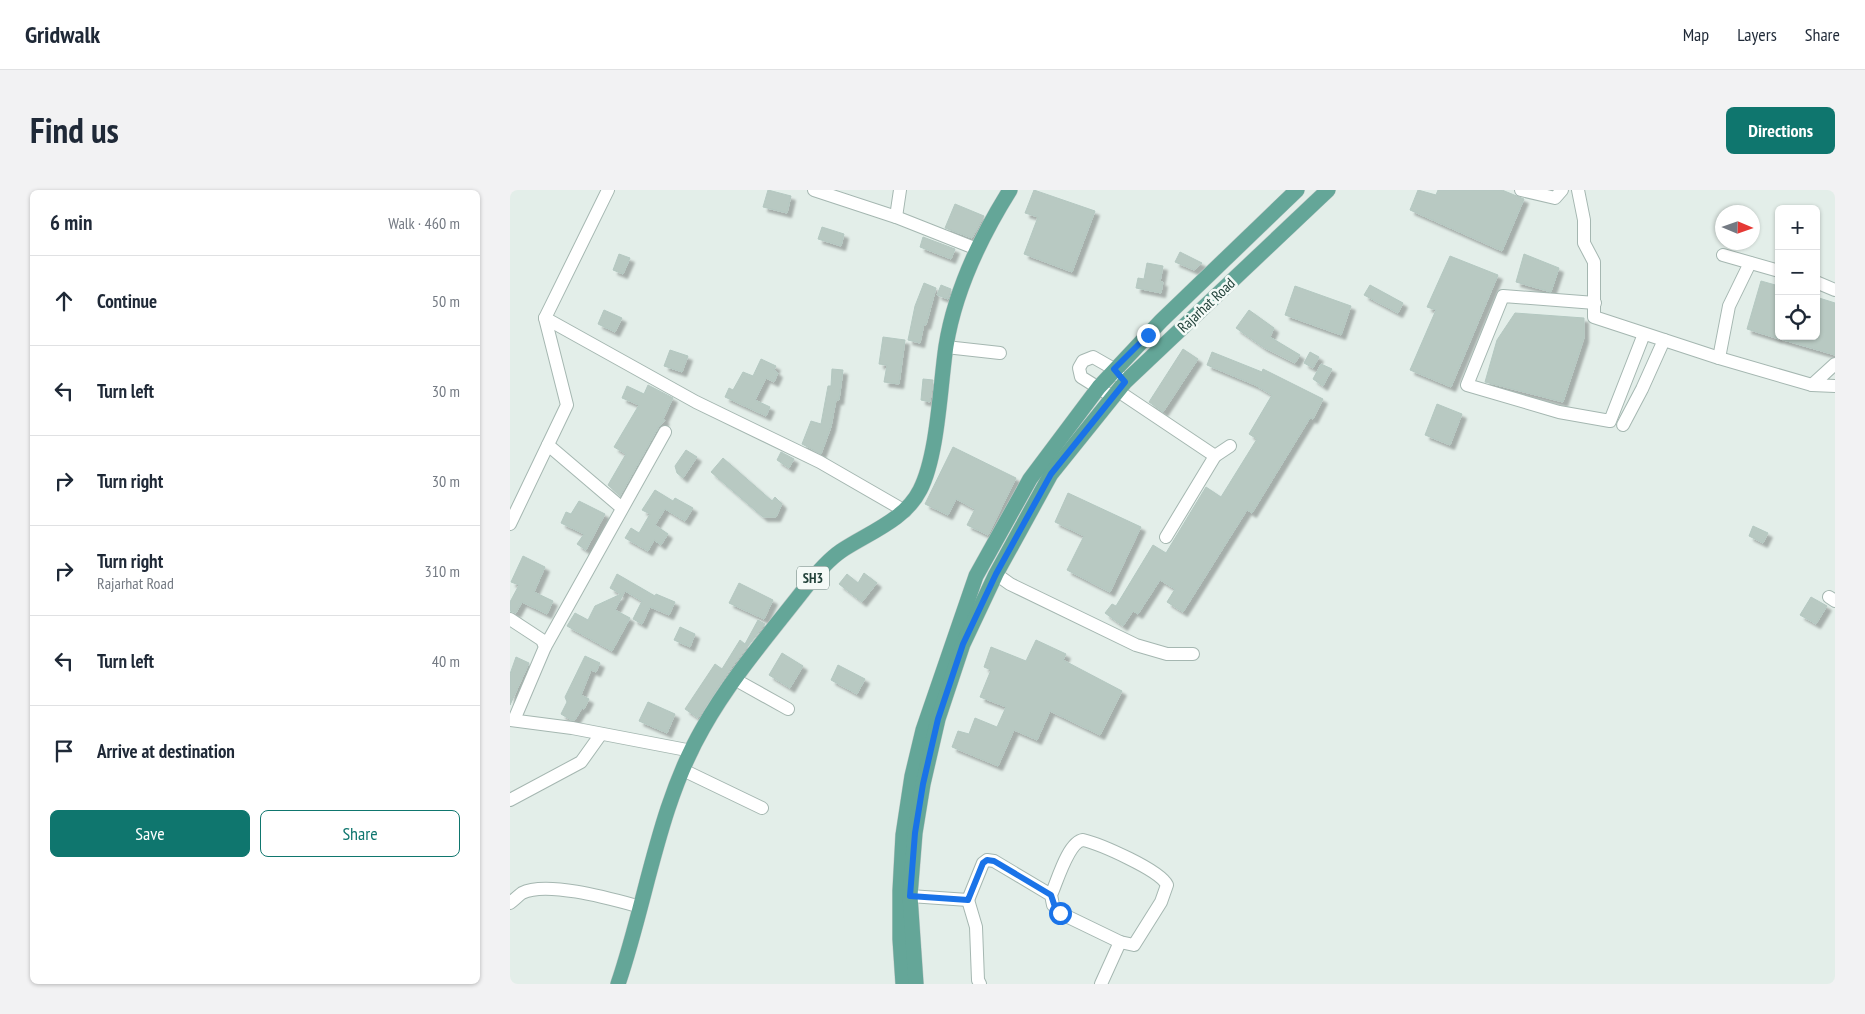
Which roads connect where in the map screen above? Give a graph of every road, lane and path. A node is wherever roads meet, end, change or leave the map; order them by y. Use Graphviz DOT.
graph roads {
  1 [pos="608,190"];
  2 [pos="814,190"];
  3 [pos="900,190"];
  4 [pos="1010,190"];
  5 [pos="1297,190"];
  6 [pos="1328,190"];
  7 [pos="1521,190"];
  8 [pos="1562,190"];
  9 [pos="1578,190"];
  10 [pos="896,217"];
  11 [pos="977,249"];
  12 [pos="1723,255"];
  13 [pos="1750,263"];
  14 [pos="1775,270"];
  15 [pos="1820,284"];
  16 [pos="1835,290"];
  17 [pos="1595,303"];
  18 [pos="545,318"];
  19 [pos="1644,334"];
  20 [pos="1664,340"];
  21 [pos="946,347"];
  22 [pos="1000,353"];
  23 [pos="1719,358"];
  24 [pos="1835,364"];
  25 [pos="1114,369"];
  26 [pos="1812,385"];
  27 [pos="1835,386"];
  28 [pos="1099,387"];
  29 [pos="1119,390"];
  30 [pos="1623,425"];
  31 [pos="664,432"];
  32 [pos="548,445"];
  33 [pos="1230,446"];
  34 [pos="1215,456"];
  35 [pos="622,508"];
  36 [pos="906,510"];
  37 [pos="510,524"];
  38 [pos="1166,537"];
  39 [pos="996,574"];
  40 [pos="510,618"];
  41 [pos="545,647"];
  42 [pos="1194,654"];
  43 [pos="736,680"];
  44 [pos="788,709"];
  45 [pos="512,720"];
  46 [pos="601,734"];
  47 [pos="692,751"];
  48 [pos="683,770"];
  49 [pos="510,800"];
  50 [pos="762,808"];
  51 [pos="1051,895"];
  52 [pos="910,896"];
  53 [pos="968,900"];
  54 [pos="510,903"];
  55 [pos="641,907"];
  56 [pos="1120,942"];
  57 [pos="618,984"];
  58 [pos="903,984"];
  59 [pos="916,984"];
  60 [pos="980,984"];
  61 [pos="1101,984"];
  1 -- 18 [label="street"];
  2 -- 10 [label="street"];
  3 -- 10 [label="street"];
  4 -- 11 [label="main road, SH3"];
  5 -- 25 [label="main road"];
  6 -- 29 [label="main road, Rajarhat Road"];
  7 -- 8 [label="street"];
  9 -- 17 [label="street"];
  10 -- 11 [label="street"];
  11 -- 21 [label="main road, SH3"];
  12 -- 13 [label="street"];
  13 -- 14 [label="street"];
  13 -- 23 [label="street"];
  15 -- 16 [label="street"];
  17 -- 19 [label="street"];
  17 -- 19 [label="street"];
  18 -- 32 [label="street"];
  18 -- 36 [label="street"];
  19 -- 20 [label="street"];
  20 -- 23 [label="street"];
  20 -- 30 [label="street"];
  21 -- 22 [label="street"];
  21 -- 36 [label="main road, SH3"];
  23 -- 26 [label="street"];
  24 -- 26 [label="street"];
  25 -- 28 [label="main road"];
  25 -- 28 [label="street"];
  25 -- 29 [label="street"];
  26 -- 27 [label="street"];
  28 -- 29 [label="street"];
  28 -- 58 [label="main road"];
  29 -- 34 [label="street"];
  29 -- 39 [label="main road, Rajarhat Road"];
  31 -- 35 [label="street"];
  32 -- 35 [label="street"];
  32 -- 37 [label="street"];
  33 -- 34 [label="street"];
  34 -- 38 [label="street"];
  35 -- 41 [label="street"];
  36 -- 43 [label="main road, SH3"];
  39 -- 42 [label="street"];
  39 -- 52 [label="main road, Rajarhat Road"];
  40 -- 41 [label="street"];
  41 -- 45 [label="street"];
  43 -- 44 [label="street"];
  43 -- 47 [label="main road, SH3"];
  45 -- 46 [label="street"];
  46 -- 47 [label="street"];
  46 -- 49 [label="street"];
  47 -- 48 [label="main road, SH3"];
  48 -- 50 [label="street"];
  48 -- 55 [label="main road, SH3"];
  51 -- 53 [label="street"];
  51 -- 56 [label="street"];
  51 -- 56 [label="street"];
  52 -- 53 [label="street"];
  52 -- 59 [label="main road, Rajarhat Road"];
  53 -- 60 [label="street"];
  54 -- 55 [label="street"];
  55 -- 57 [label="main road, SH3"];
  56 -- 61 [label="street"];
}
